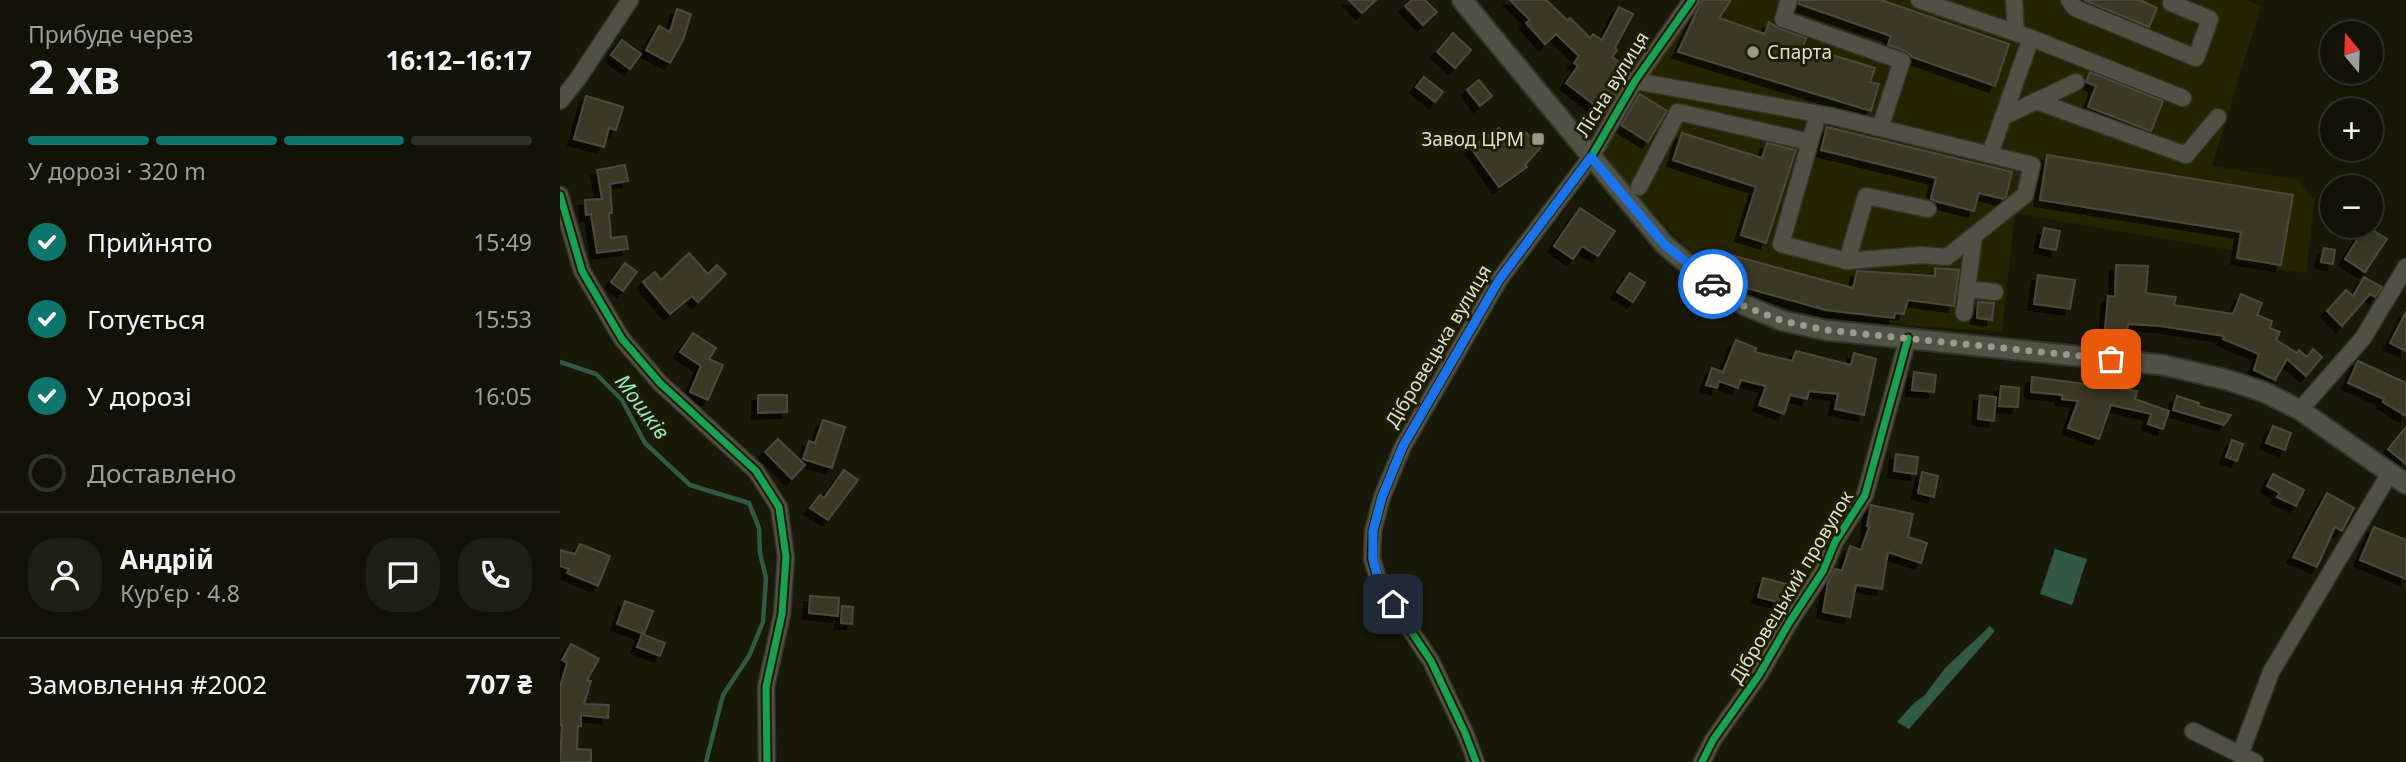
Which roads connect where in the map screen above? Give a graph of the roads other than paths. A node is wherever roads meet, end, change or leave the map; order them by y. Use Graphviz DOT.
graph roads {
  1 [pos="629,0"];
  2 [pos="1462,0"];
  3 [pos="1692,0"];
  4 [pos="1789,0"];
  5 [pos="1919,0"];
  6 [pos="2014,0"];
  7 [pos="2070,0"];
  8 [pos="2171,3"];
  9 [pos="1961,7"];
  10 [pos="2023,36"];
  11 [pos="1635,81"];
  12 [pos="2077,82"];
  13 [pos="2183,98"];
  14 [pos="560,101"];
  15 [pos="2036,101"];
  16 [pos="1818,114"];
  17 [pos="2003,117"];
  18 [pos="2218,117"];
  19 [pos="1880,128"];
  20 [pos="1810,142"];
  21 [pos="1990,154"];
  22 [pos="1591,157"];
  23 [pos="1639,187"];
  24 [pos="560,195"];
  25 [pos="1928,209"];
  26 [pos="1974,236"];
  27 [pos="1847,261"];
  28 [pos="2406,267"];
  29 [pos="1967,289"];
  30 [pos="1994,292"];
  31 [pos="1964,313"];
  32 [pos="1908,338"];
  33 [pos="2300,410"];
  34 [pos="2398,478"];
  35 [pos="2193,731"];
  36 [pos="2248,758"];
  37 [pos="767,762"];
  38 [pos="1476,762"];
  39 [pos="1702,762"];
  1 -- 14 [label="street"];
  2 -- 22 [label="main road"];
  3 -- 11 [label="street, Лісна вулиця"];
  4 -- 19 [label="street"];
  5 -- 9 [label="street"];
  6 -- 10 [label="street"];
  7 -- 8 [label="street"];
  9 -- 10 [label="street"];
  10 -- 13 [label="street"];
  10 -- 17 [label="street"];
  11 -- 16 [label="street"];
  11 -- 22 [label="street, Лісна вулиця"];
  12 -- 15 [label="street"];
  15 -- 17 [label="street"];
  15 -- 18 [label="street"];
  16 -- 19 [label="street"];
  16 -- 20 [label="street"];
  17 -- 21 [label="street"];
  19 -- 21 [label="street"];
  20 -- 23 [label="street"];
  20 -- 27 [label="street"];
  21 -- 26 [label="street"];
  22 -- 32 [label="main road"];
  22 -- 38 [label="street, Дібровецька вулиця"];
  24 -- 37 [label="street"];
  25 -- 27 [label="street"];
  26 -- 27 [label="street"];
  26 -- 29 [label="street"];
  28 -- 33 [label="street"];
  29 -- 30 [label="street"];
  29 -- 31 [label="street"];
  32 -- 33 [label="main road"];
  32 -- 39 [label="street, Дібровецький провулок"];
  33 -- 34 [label="main road"];
  34 -- 36 [label="street"];
  35 -- 36 [label="street"];
}
